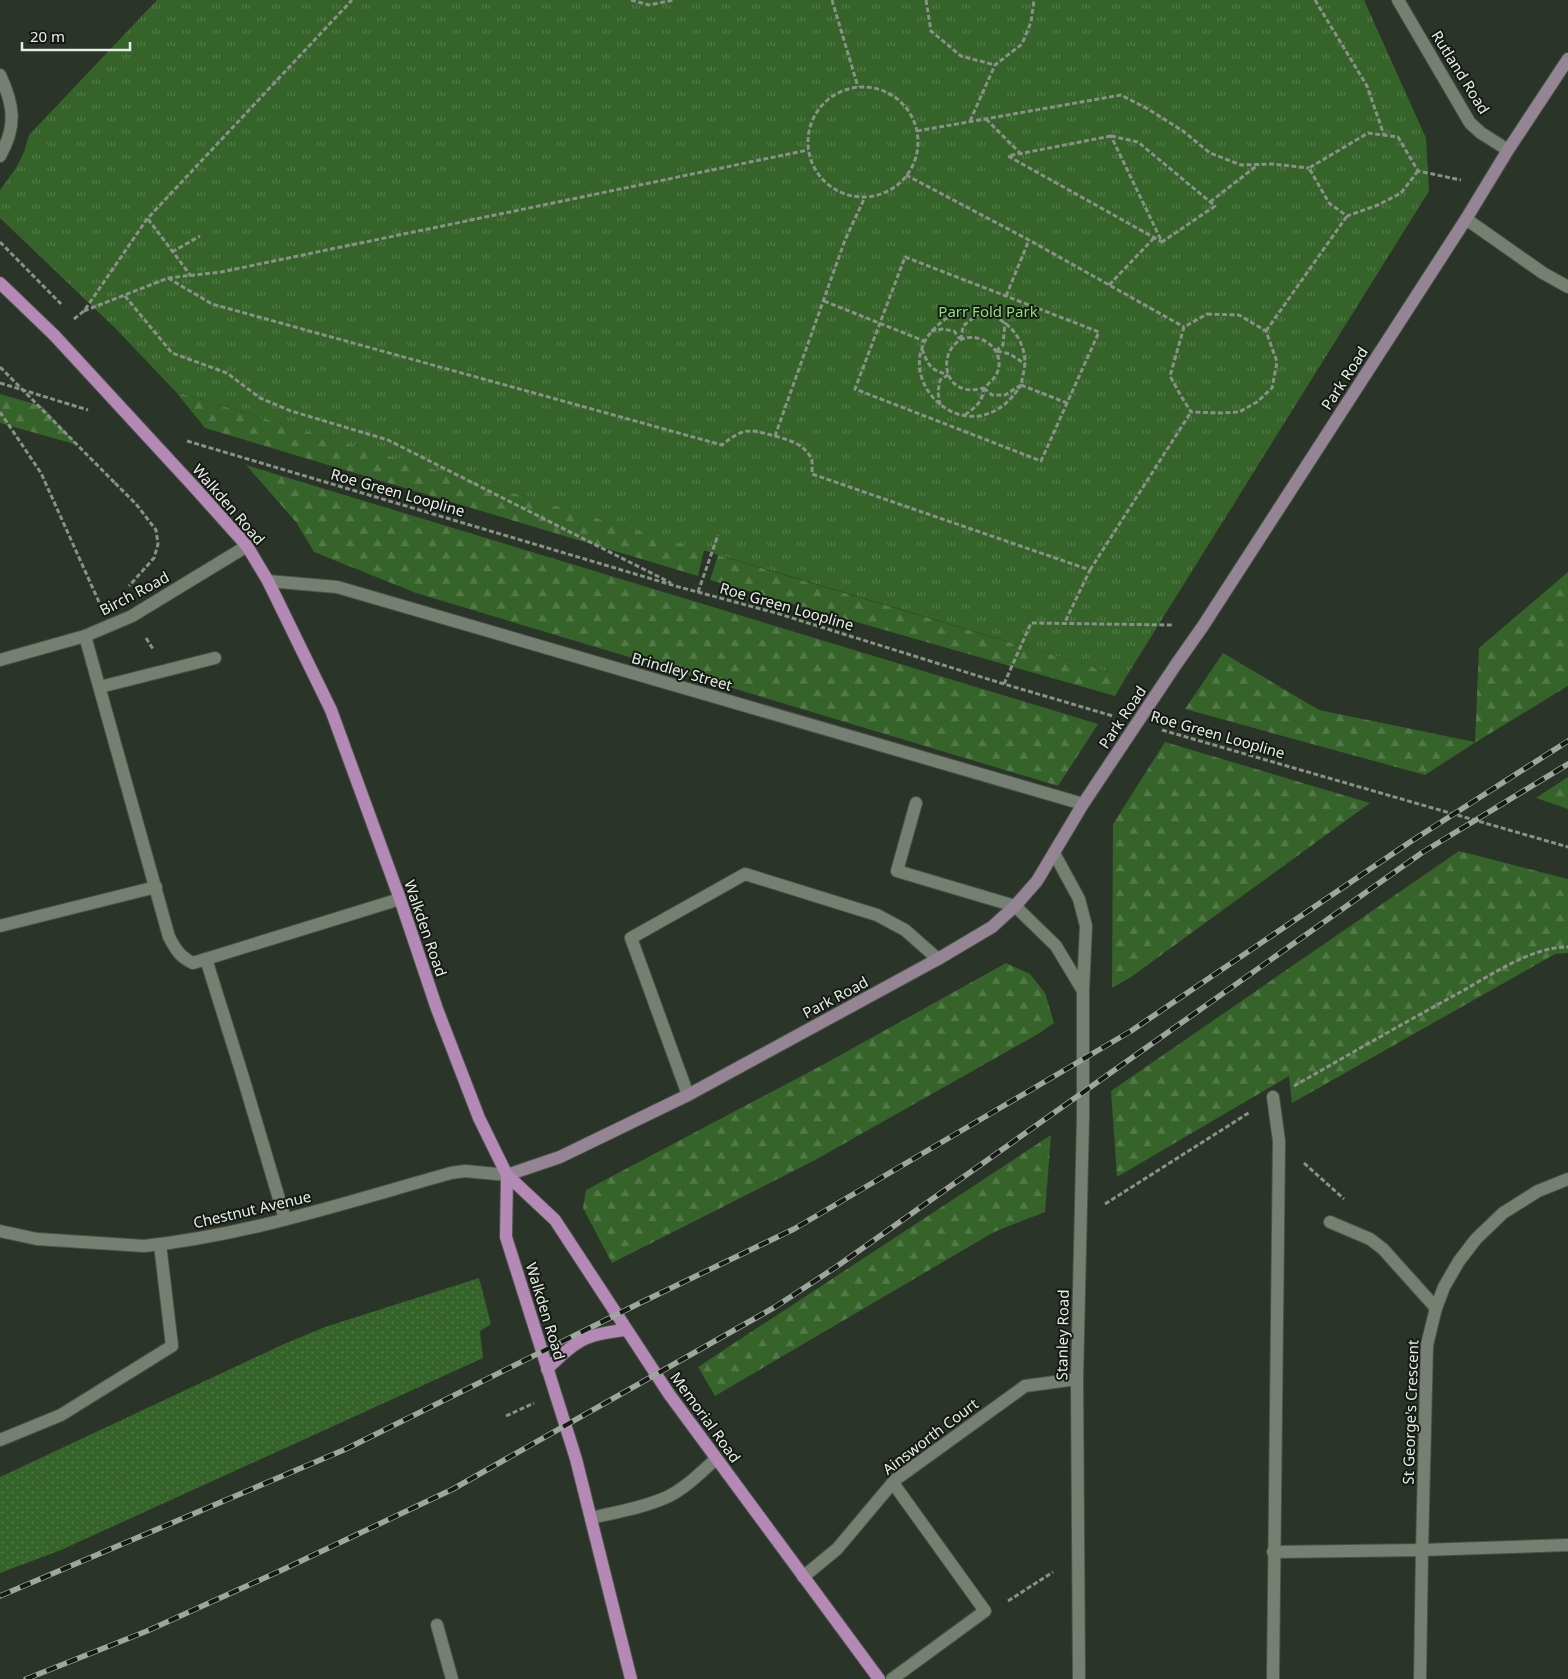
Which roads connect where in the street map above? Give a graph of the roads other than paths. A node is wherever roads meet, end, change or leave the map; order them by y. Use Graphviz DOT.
graph roads {
  1 [pos="1398,0"];
  2 [pos="1568,59"];
  3 [pos="0,75"];
  4 [pos="1508,150"];
  5 [pos="0,156"];
  6 [pos="1466,219"];
  7 [pos="0,283"];
  8 [pos="1568,287"];
  9 [pos="248,546"];
  10 [pos="268,581"];
  11 [pos="85,636"];
  12 [pos="215,658"];
  13 [pos="0,660"];
  14 [pos="100,688"];
  15 [pos="916,803"];
  16 [pos="1083,804"];
  17 [pos="1054,853"];
  18 [pos="156,887"];
  19 [pos="400,899"];
  20 [pos="1016,906"];
  21 [pos="0,926"];
  22 [pos="206,959"];
  23 [pos="938,959"];
  24 [pos="1083,991"];
  25 [pos="688,1095"];
  26 [pos="1273,1097"];
  27 [pos="507,1175"];
  28 [pos="1568,1178"];
  29 [pos="285,1220"];
  30 [pos="1330,1222"];
  31 [pos="0,1231"];
  32 [pos="160,1244"];
  33 [pos="1436,1308"];
  34 [pos="626,1330"];
  35 [pos="547,1369"];
  36 [pos="1077,1379"];
  37 [pos="0,1440"];
  38 [pos="716,1459"];
  39 [pos="893,1483"];
  40 [pos="591,1518"];
  41 [pos="1568,1545"];
  42 [pos="1422,1550"];
  43 [pos="1273,1552"];
  44 [pos="803,1577"];
  45 [pos="438,1625"];
  46 [pos="452,1679"];
  47 [pos="631,1679"];
  48 [pos="879,1679"];
  49 [pos="892,1679"];
  50 [pos="1079,1679"];
  51 [pos="1273,1679"];
  52 [pos="1420,1679"];
  1 -- 4 [label="street, Rutland Road"];
  2 -- 4 [label="street, Park Road"];
  3 -- 5 [label="street"];
  4 -- 6 [label="street, Park Road"];
  6 -- 8 [label="street"];
  6 -- 16 [label="street, Park Road, bridge"];
  7 -- 9 [label="main road, Walkden Road, bridge"];
  9 -- 10 [label="main road, Walkden Road"];
  9 -- 11 [label="street, Birch Road"];
  10 -- 16 [label="street, Brindley Street"];
  10 -- 19 [label="main road, Walkden Road"];
  11 -- 13 [label="street, Birch Road"];
  11 -- 14 [label="street"];
  12 -- 14 [label="street"];
  14 -- 18 [label="street"];
  15 -- 20 [label="street"];
  16 -- 17 [label="street, Park Road"];
  17 -- 20 [label="street, Park Road"];
  17 -- 24 [label="street, Stanley Road"];
  18 -- 21 [label="street"];
  18 -- 22 [label="street"];
  19 -- 22 [label="street"];
  19 -- 27 [label="main road, Walkden Road"];
  20 -- 23 [label="street, Park Road"];
  20 -- 24 [label="street"];
  22 -- 29 [label="street"];
  23 -- 25 [label="street, Park Road"];
  23 -- 25 [label="street"];
  24 -- 36 [label="street, Stanley Road"];
  25 -- 27 [label="street, Park Road"];
  26 -- 43 [label="street"];
  27 -- 29 [label="street, Chestnut Avenue"];
  27 -- 34 [label="main road, Memorial Road"];
  27 -- 35 [label="main road, Walkden Road"];
  28 -- 33 [label="street, St George's Crescent"];
  29 -- 32 [label="street, Chestnut Avenue"];
  30 -- 33 [label="street"];
  31 -- 32 [label="street, Chestnut Avenue"];
  32 -- 37 [label="street"];
  33 -- 42 [label="street, St George's Crescent"];
  34 -- 35 [label="main road"];
  34 -- 38 [label="main road, Memorial Road"];
  35 -- 40 [label="main road, Walkden Road"];
  36 -- 39 [label="street, Ainsworth Court"];
  36 -- 50 [label="street, Stanley Road"];
  38 -- 40 [label="street"];
  38 -- 44 [label="main road, Memorial Road"];
  39 -- 44 [label="street, Ainsworth Court"];
  39 -- 49 [label="street"];
  40 -- 47 [label="main road, Walkden Road"];
  41 -- 42 [label="street"];
  42 -- 43 [label="street"];
  42 -- 52 [label="street, St George's Crescent"];
  43 -- 51 [label="street"];
  44 -- 48 [label="main road, Memorial Road"];
  45 -- 46 [label="street"];
}
